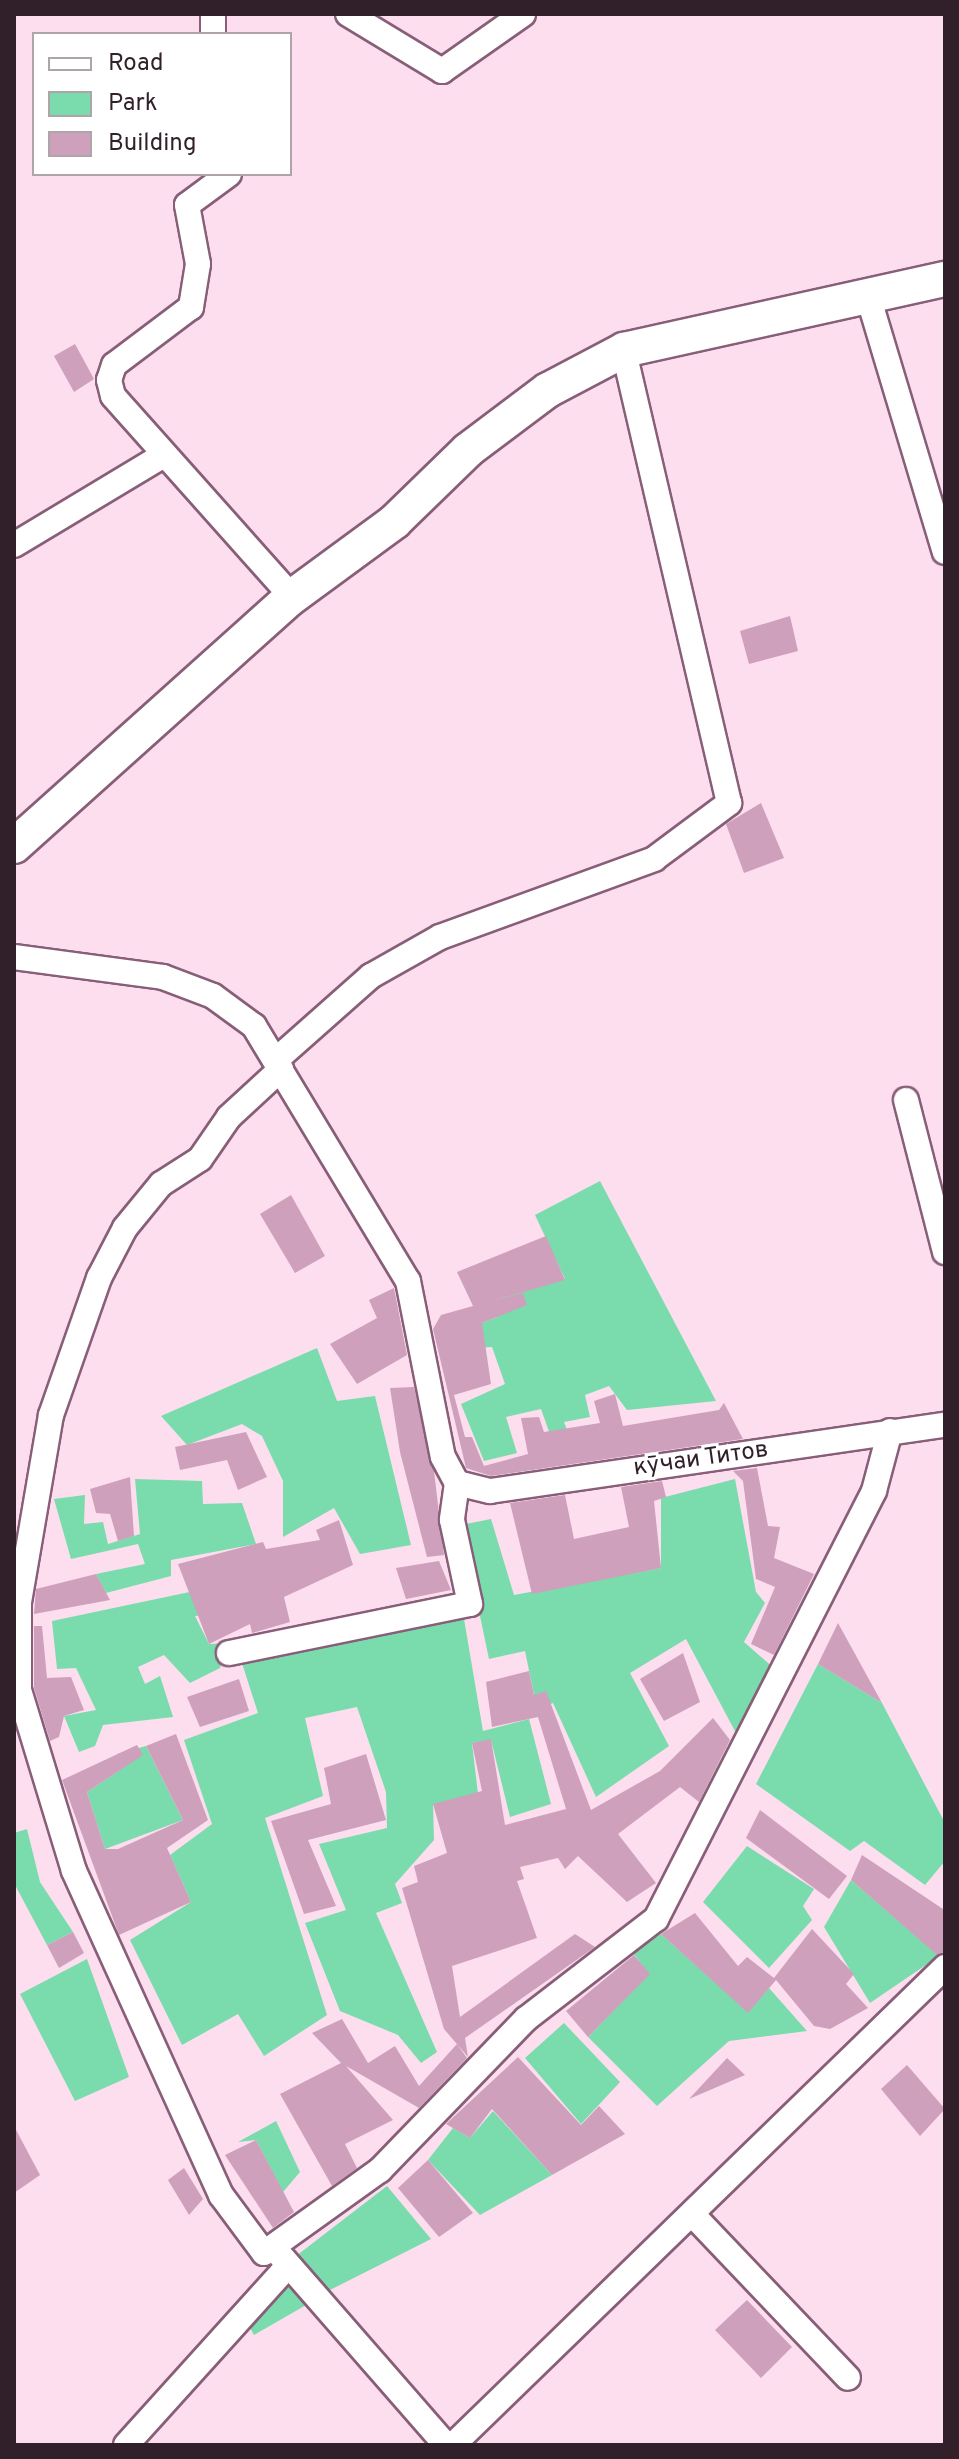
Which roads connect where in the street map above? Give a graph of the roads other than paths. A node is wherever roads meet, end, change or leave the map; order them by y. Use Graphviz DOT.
graph roads {
  1 [pos="348,14"];
  2 [pos="523,14"];
  3 [pos="226,176"];
  4 [pos="945,279"];
  5 [pos="868,296"];
  6 [pos="624,350"];
  7 [pos="164,455"];
  8 [pos="14,545"];
  9 [pos="945,552"];
  10 [pos="292,597"];
  11 [pos="14,846"];
  12 [pos="14,957"];
  13 [pos="278,1064"];
  14 [pos="906,1100"];
  15 [pos="945,1252"];
  16 [pos="945,1425"];
  17 [pos="890,1431"];
  18 [pos="457,1483"];
  19 [pos="17,1602"];
  20 [pos="229,1653"];
  21 [pos="945,1967"];
  22 [pos="692,2214"];
  23 [pos="281,2257"];
  24 [pos="848,2378"];
  25 [pos="126,2445"];
  26 [pos="446,2445"];
  27 [pos="453,2445"];
  1 -- 2 [label="street"];
  3 -- 7 [label="street"];
  4 -- 5 [label="street"];
  5 -- 6 [label="street"];
  5 -- 9 [label="street"];
  6 -- 10 [label="street"];
  6 -- 13 [label="street"];
  7 -- 8 [label="street"];
  7 -- 10 [label="street"];
  10 -- 11 [label="street"];
  12 -- 13 [label="street"];
  13 -- 18 [label="street"];
  13 -- 19 [label="street"];
  14 -- 15 [label="street"];
  16 -- 17 [label="street, кӯчаи Титов"];
  17 -- 18 [label="street, кӯчаи Титов"];
  17 -- 23 [label="street"];
  18 -- 20 [label="street"];
  19 -- 23 [label="street"];
  21 -- 22 [label="street"];
  22 -- 24 [label="street"];
  22 -- 27 [label="street"];
  23 -- 25 [label="street"];
  23 -- 26 [label="street"];
}
